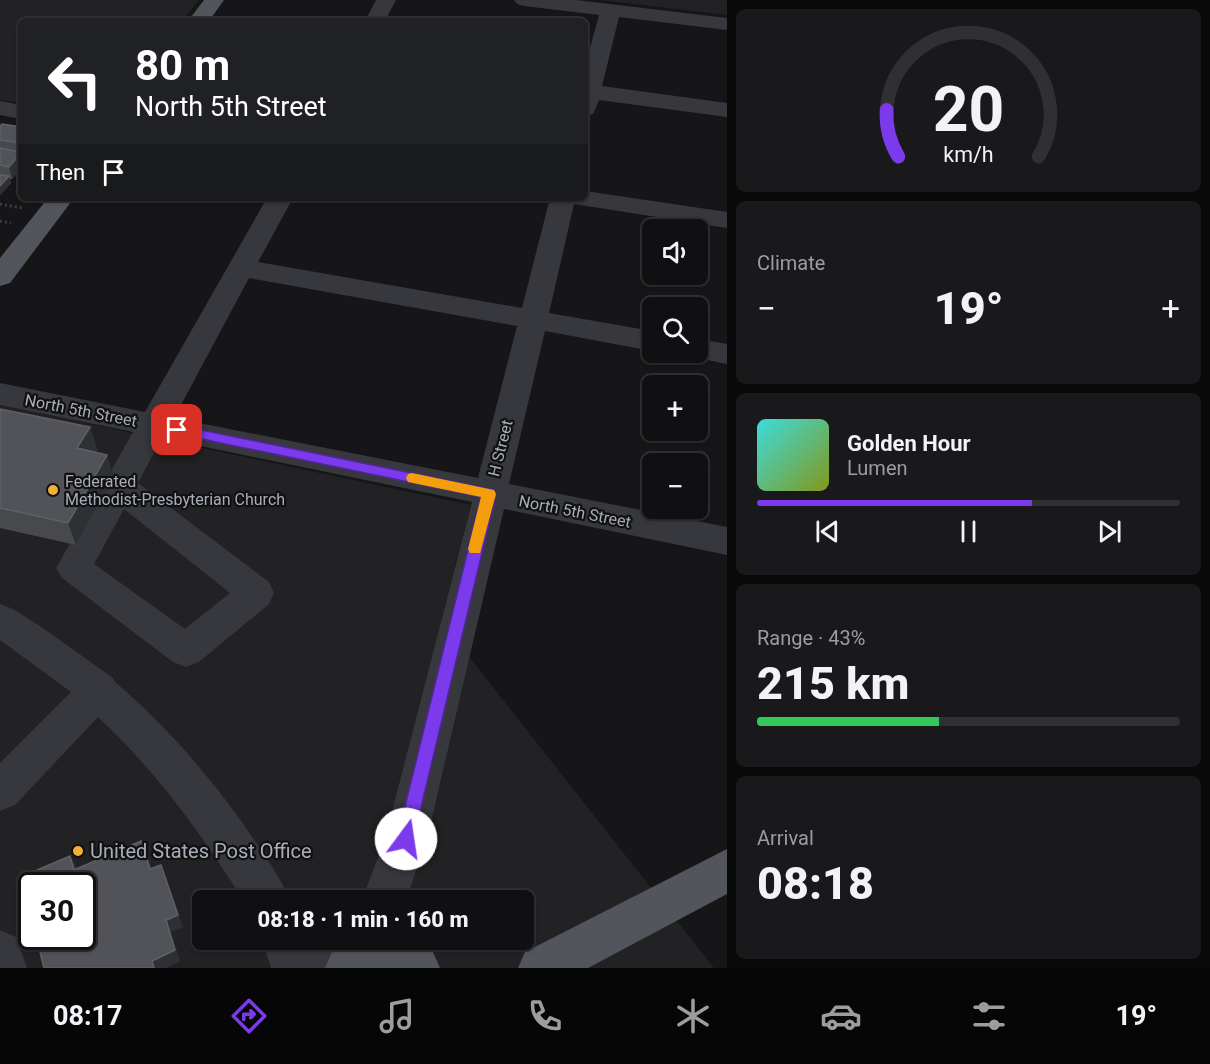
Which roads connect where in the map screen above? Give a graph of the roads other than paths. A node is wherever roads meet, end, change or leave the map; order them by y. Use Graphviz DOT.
graph roads {
  1 [pos="214,0"];
  2 [pos="386,0"];
  3 [pos="524,0"];
  4 [pos="669,9"];
  5 [pos="610,10"];
  6 [pos="200,18"];
  7 [pos="377,18"];
  8 [pos="727,24"];
  9 [pos="588,90"];
  10 [pos="588,97"];
  11 [pos="0,108"];
  12 [pos="727,110"];
  13 [pos="18,111"];
  14 [pos="588,199"];
  15 [pos="59,201"];
  16 [pos="278,201"];
  17 [pos="562,201"];
  18 [pos="727,220"];
  19 [pos="242,268"];
  20 [pos="0,277"];
  21 [pos="532,320"];
  22 [pos="642,339"];
  23 [pos="708,351"];
  24 [pos="727,354"];
  25 [pos="0,394"];
  26 [pos="155,425"];
  27 [pos="120,488"];
  28 [pos="489,494"];
  29 [pos="727,541"];
  30 [pos="0,620"];
  31 [pos="99,690"];
  32 [pos="0,792"];
  33 [pos="406,839"];
  34 [pos="727,871"];
  35 [pos="261,890"];
  36 [pos="388,890"];
  37 [pos="406,890"];
  38 [pos="288,950"];
  39 [pos="327,950"];
  40 [pos="413,950"];
  41 [pos="0,952"];
  42 [pos="350,960"];
  43 [pos="4,968"];
  44 [pos="294,968"];
  45 [pos="417,968"];
  46 [pos="541,968"];
  1 -- 6 [label="main road"];
  2 -- 7 [label="street"];
  3 -- 5 [label="street"];
  4 -- 5 [label="street"];
  4 -- 8 [label="street"];
  5 -- 9 [label="street"];
  10 -- 12 [label="street"];
  11 -- 13 [label="street"];
  14 -- 18 [label="street"];
  15 -- 20 [label="main road"];
  16 -- 19 [label="street"];
  17 -- 21 [label="street, H Street"];
  19 -- 21 [label="street"];
  19 -- 26 [label="street"];
  21 -- 22 [label="street"];
  21 -- 28 [label="street, H Street"];
  23 -- 24 [label="street"];
  25 -- 26 [label="street, North 5th Street"];
  26 -- 27 [label="street"];
  26 -- 28 [label="street, North 5th Street"];
  27 -- 27 [label="street"];
  28 -- 29 [label="street, North 5th Street"];
  28 -- 33 [label="street, H Street"];
  30 -- 31 [label="street"];
  31 -- 32 [label="street"];
  31 -- 35 [label="street"];
  33 -- 36 [label="street, H Street"];
  33 -- 37 [label="street, H Street"];
  34 -- 46 [label="main road"];
  38 -- 44 [label="street"];
  39 -- 42 [label="street"];
  40 -- 45 [label="street"];
  41 -- 43 [label="street"];
  42 -- 45 [label="main road"];
}
